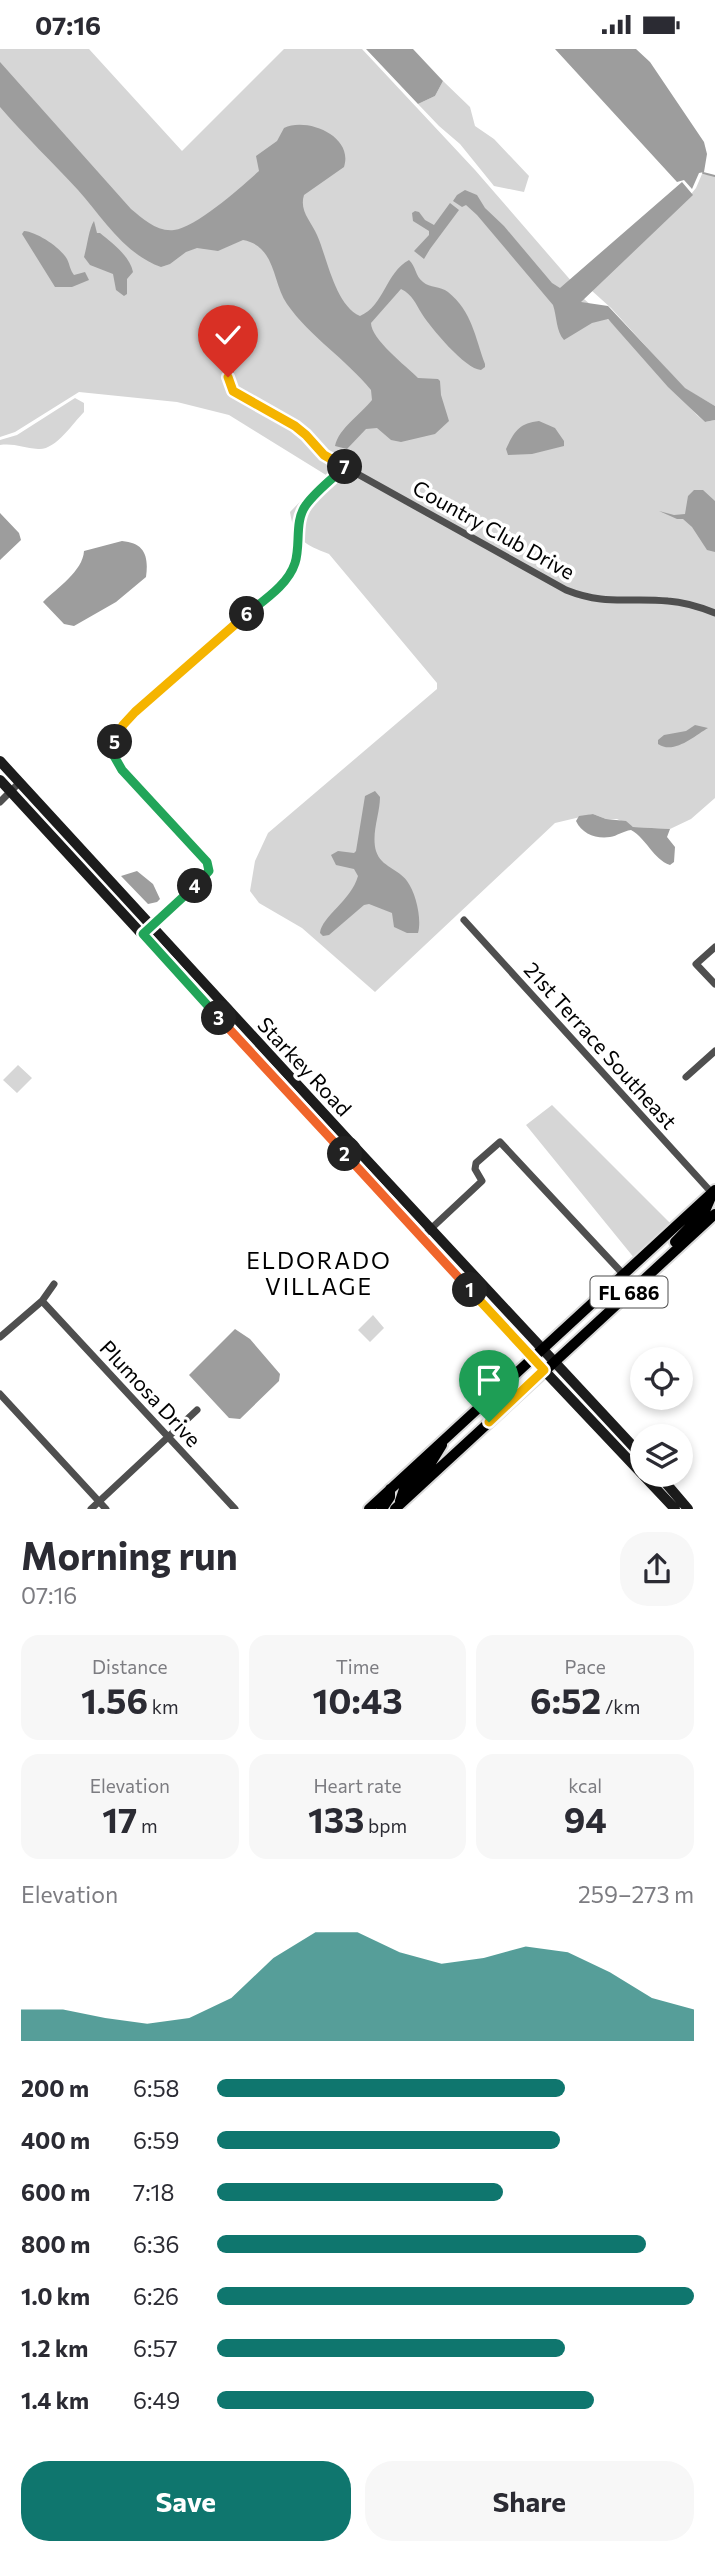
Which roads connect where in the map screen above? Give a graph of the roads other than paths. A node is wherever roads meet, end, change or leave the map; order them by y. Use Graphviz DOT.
graph roads {
  1 [pos="231,369"];
  2 [pos="345,467"];
  3 [pos="715,613"];
  4 [pos="0,761"];
  5 [pos="0,780"];
  6 [pos="20,782"];
  7 [pos="11,792"];
  8 [pos="0,802"];
  9 [pos="464,920"];
  10 [pos="151,926"];
  11 [pos="143,934"];
  12 [pos="715,947"];
  13 [pos="715,984"];
  14 [pos="715,1051"];
  15 [pos="686,1077"];
  16 [pos="714,1192"];
  17 [pos="715,1214"];
  18 [pos="431,1229"];
  19 [pos="422,1238"];
  20 [pos="663,1262"];
  21 [pos="623,1274"];
  22 [pos="54,1284"];
  23 [pos="42,1301"];
  24 [pos="0,1337"];
  25 [pos="542,1348"];
  26 [pos="532,1357"];
  27 [pos="555,1361"];
  28 [pos="544,1370"];
  29 [pos="0,1394"];
  30 [pos="197,1410"];
  31 [pos="447,1436"];
  32 [pos="169,1437"];
  33 [pos="630,1443"];
  34 [pos="630,1461"];
  35 [pos="654,1487"];
  36 [pos="669,1487"];
  37 [pos="390,1489"];
  38 [pos="99,1501"];
  39 [pos="397,1506"];
  40 [pos="91,1509"];
  41 [pos="106,1509"];
  42 [pos="234,1509"];
  43 [pos="369,1509"];
  44 [pos="382,1509"];
  45 [pos="675,1509"];
  46 [pos="688,1509"];
  1 -- 2 [label="street, Country Club Drive"];
  2 -- 3 [label="street, Country Club Drive"];
  2 -- 10 [label="street"];
  4 -- 6 [label="main road, Starkey Road"];
  5 -- 7 [label="main road, Starkey Road"];
  6 -- 7 [label="street"];
  6 -- 10 [label="main road, Starkey Road"];
  7 -- 8 [label="street"];
  7 -- 11 [label="main road, Starkey Road"];
  9 -- 16 [label="street, 21st Terrace Southeast"];
  10 -- 11 [label="street"];
  10 -- 18 [label="main road, Starkey Road"];
  11 -- 19 [label="main road, Starkey Road"];
  12 -- 13 [label="street"];
  14 -- 15 [label="street"];
  16 -- 20 [label="main road"];
  16 -- 21 [label="main road, FL 686"];
  17 -- 20 [label="main road, FL 686"];
  18 -- 19 [label="street"];
  18 -- 21 [label="street"];
  18 -- 25 [label="main road, Starkey Road"];
  19 -- 26 [label="main road, Starkey Road"];
  20 -- 27 [label="main road, FL 686"];
  21 -- 25 [label="main road, FL 686"];
  22 -- 23 [label="street"];
  23 -- 24 [label="street"];
  23 -- 32 [label="street, Plumosa Drive"];
  25 -- 26 [label="main road, FL 686"];
  25 -- 27 [label="main road, Starkey Road"];
  26 -- 28 [label="main road, Starkey Road"];
  26 -- 31 [label="main road, FL 686"];
  27 -- 28 [label="main road, FL 686"];
  27 -- 33 [label="main road, Starkey Road"];
  28 -- 34 [label="main road, Starkey Road"];
  28 -- 39 [label="main road, FL 686"];
  29 -- 38 [label="street"];
  30 -- 32 [label="street"];
  31 -- 37 [label="main road, FL 686"];
  31 -- 39 [label="main road"];
  32 -- 38 [label="street"];
  32 -- 42 [label="street, Plumosa Drive"];
  35 -- 45 [label="main road, Starkey Road"];
  36 -- 46 [label="main road"];
  37 -- 43 [label="main road, FL 686"];
  37 -- 44 [label="main road"];
  38 -- 40 [label="street"];
  38 -- 41 [label="street"];
}
